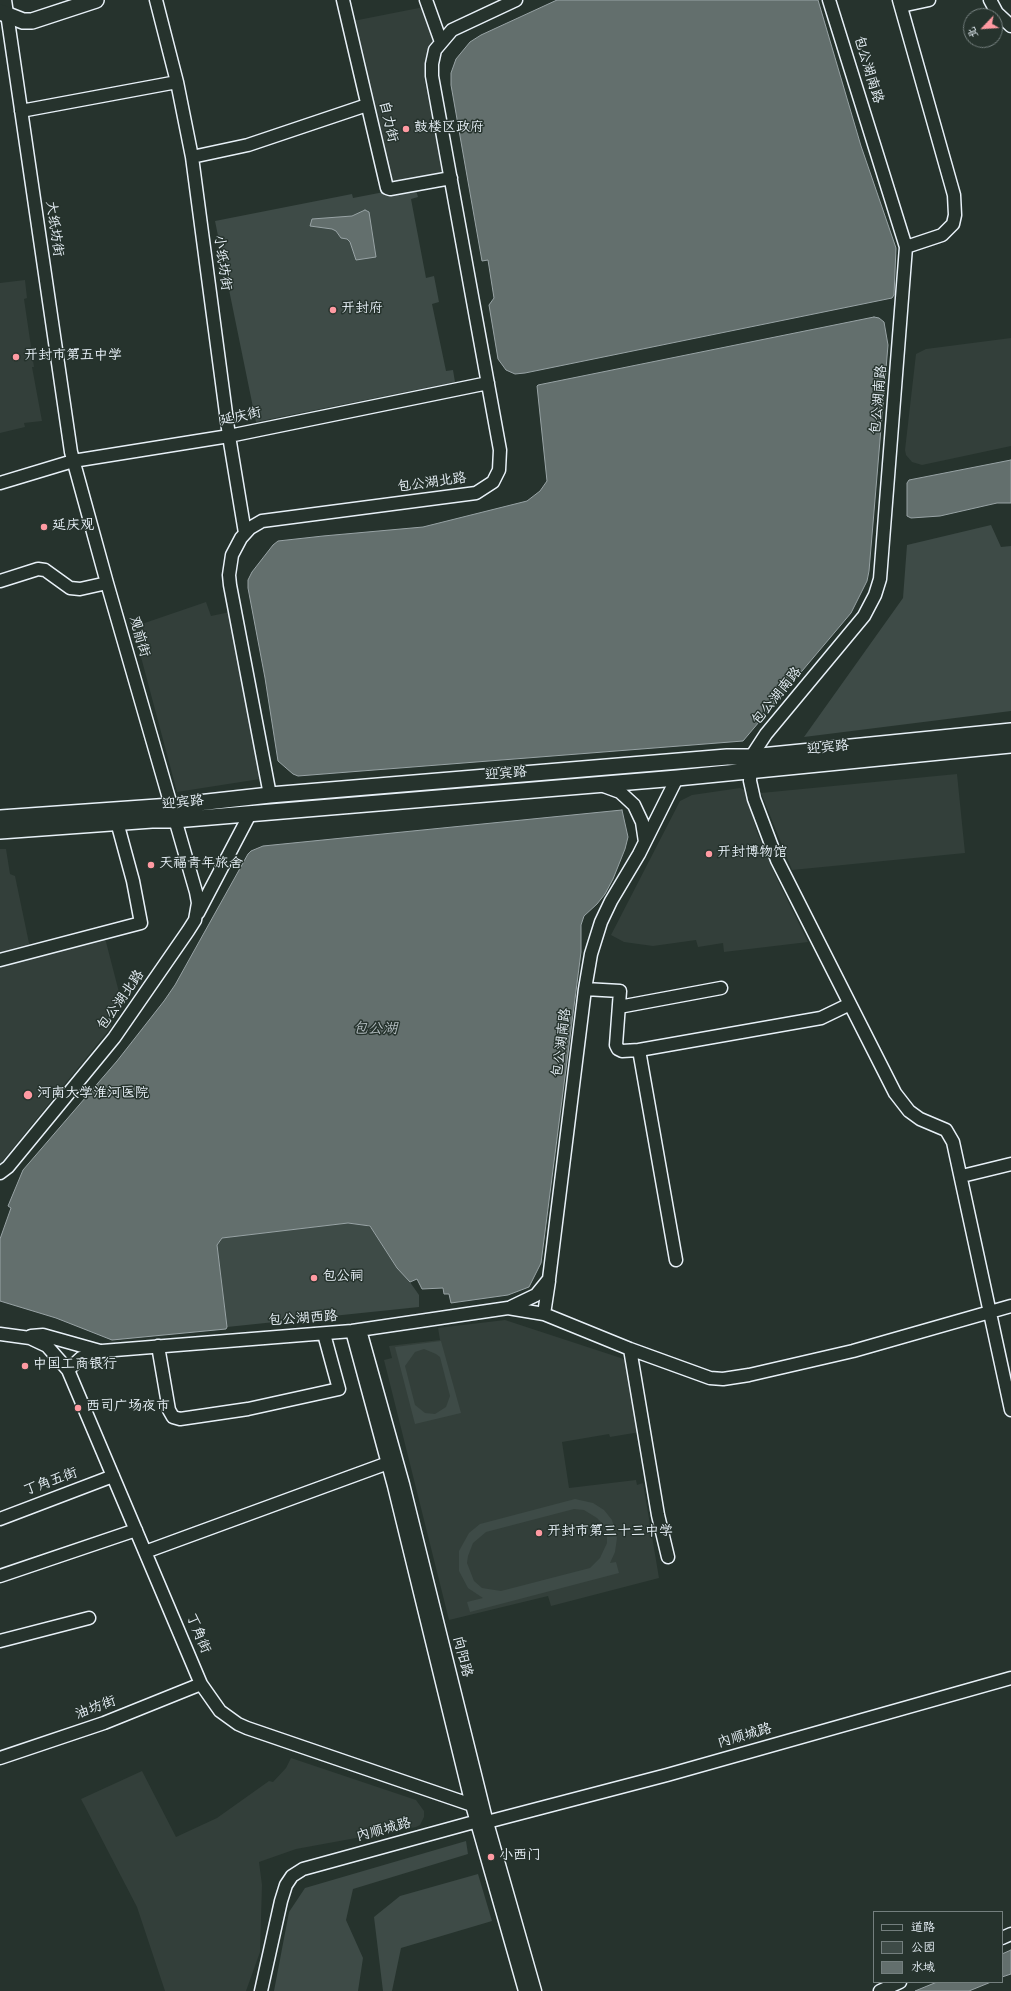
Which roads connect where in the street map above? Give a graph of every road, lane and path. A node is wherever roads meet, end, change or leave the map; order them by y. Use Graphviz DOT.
graph roads {
  1 [pos="68,0"];
  2 [pos="96,0"];
  3 [pos="156,0"];
  4 [pos="343,0"];
  5 [pos="426,0"];
  6 [pos="516,0"];
  7 [pos="830,0"];
  8 [pos="929,0"];
  9 [pos="990,0"];
  10 [pos="900,3"];
  11 [pos="3,7"];
  12 [pos="1011,26"];
  13 [pos="441,42"];
  14 [pos="177,82"];
  15 [pos="367,105"];
  16 [pos="21,112"];
  17 [pos="192,157"];
  18 [pos="451,178"];
  19 [pos="906,247"];
  20 [pos="488,383"];
  21 [pos="229,436"];
  22 [pos="73,461"];
  23 [pos="0,483"];
  24 [pos="245,533"];
  25 [pos="0,581"];
  26 [pos="107,583"];
  27 [pos="1011,731"];
  28 [pos="1011,744"];
  29 [pos="750,764"];
  30 [pos="677,778"];
  31 [pos="602,784"];
  32 [pos="270,795"];
  33 [pos="173,813"];
  34 [pos="250,814"];
  35 [pos="0,818"];
  36 [pos="117,822"];
  37 [pos="0,830"];
  38 [pos="644,842"];
  39 [pos="195,920"];
  40 [pos="0,960"];
  41 [pos="721,988"];
  42 [pos="585,989"];
  43 [pos="850,1004"];
  44 [pos="619,1007"];
  45 [pos="639,1050"];
  46 [pos="1011,1164"];
  47 [pos="0,1172"];
  48 [pos="962,1176"];
  49 [pos="676,1260"];
  50 [pos="549,1279"];
  51 [pos="1011,1306"];
  52 [pos="508,1308"];
  53 [pos="990,1312"];
  54 [pos="544,1314"];
  55 [pos="356,1330"];
  56 [pos="0,1334"];
  57 [pos="324,1334"];
  58 [pos="24,1336"];
  59 [pos="0,1342"];
  60 [pos="158,1346"];
  61 [pos="630,1350"];
  62 [pos="102,1351"];
  63 [pos="68,1370"];
  64 [pos="1011,1410"];
  65 [pos="388,1463"];
  66 [pos="113,1476"];
  67 [pos="0,1518"];
  68 [pos="136,1530"];
  69 [pos="146,1552"];
  70 [pos="668,1557"];
  71 [pos="0,1576"];
  72 [pos="89,1618"];
  73 [pos="0,1641"];
  74 [pos="1011,1678"];
  75 [pos="202,1684"];
  76 [pos="0,1758"];
  77 [pos="472,1805"];
  78 [pos="483,1823"];
  79 [pos="898,1983"];
  80 [pos="261,1991"];
  81 [pos="525,1991"];
  82 [pos="535,1991"];
  83 [pos="880,1991"];
  1 -- 11 [label="main road"];
  2 -- 11 [label="main road"];
  3 -- 14 [label="street, 小纸坊街"];
  4 -- 15 [label="street, 自力街"];
  5 -- 13 [label="street"];
  6 -- 13 [label="street, 包公湖北路"];
  7 -- 19 [label="street, 包公湖南路"];
  8 -- 10 [label="street"];
  9 -- 12 [label="street"];
  10 -- 19 [label="street"];
  11 -- 16 [label="street, 大纸坊街"];
  13 -- 18 [label="street, 包公湖北路"];
  14 -- 16 [label="street"];
  14 -- 17 [label="street, 小纸坊街"];
  15 -- 17 [label="street"];
  15 -- 18 [label="street, 自力街"];
  16 -- 22 [label="street, 大纸坊街"];
  17 -- 21 [label="street, 小纸坊街"];
  18 -- 20 [label="street, 包公湖北路"];
  19 -- 29 [label="street, 包公湖南路"];
  20 -- 21 [label="street, 延庆街"];
  20 -- 24 [label="street, 包公湖北路"];
  21 -- 22 [label="street, 延庆街"];
  21 -- 24 [label="street, 小纸坊街"];
  22 -- 23 [label="street, 延庆街"];
  22 -- 26 [label="street, 观前街"];
  24 -- 32 [label="street, 包公湖北路"];
  25 -- 26 [label="street"];
  26 -- 33 [label="street, 观前街"];
  27 -- 29 [label="main road, 迎宾路"];
  28 -- 29 [label="main road, 迎宾路"];
  29 -- 30 [label="main road, 迎宾路"];
  29 -- 32 [label="main road, 迎宾路"];
  29 -- 43 [label="street"];
  30 -- 31 [label="main road, 迎宾路"];
  30 -- 38 [label="street, 包公湖南路"];
  31 -- 34 [label="main road, 迎宾路"];
  31 -- 38 [label="street"];
  32 -- 33 [label="main road, 迎宾路"];
  33 -- 34 [label="main road, 迎宾路"];
  33 -- 35 [label="main road, 迎宾路"];
  33 -- 36 [label="main road, 迎宾路"];
  33 -- 39 [label="street, 包公湖北路"];
  34 -- 39 [label="street"];
  36 -- 37 [label="main road, 迎宾路"];
  36 -- 40 [label="street"];
  38 -- 42 [label="street, 包公湖南路"];
  39 -- 47 [label="street, 包公湖北路"];
  41 -- 44 [label="street"];
  42 -- 44 [label="street"];
  42 -- 50 [label="street, 包公湖南路"];
  43 -- 45 [label="street"];
  43 -- 48 [label="street"];
  44 -- 45 [label="street"];
  45 -- 49 [label="street"];
  46 -- 48 [label="street"];
  48 -- 53 [label="street"];
  50 -- 52 [label="street"];
  50 -- 54 [label="street, 包公湖南路"];
  51 -- 53 [label="street, 包公湖西路"];
  52 -- 54 [label="street, 包公湖西路"];
  52 -- 55 [label="street, 包公湖西路"];
  53 -- 61 [label="street, 包公湖西路"];
  53 -- 64 [label="street"];
  54 -- 61 [label="street, 包公湖西路"];
  55 -- 57 [label="street, 包公湖西路"];
  55 -- 65 [label="street, 向阳路"];
  55 -- 78 [label="street, 向阳路"];
  56 -- 58 [label="street"];
  57 -- 60 [label="street, 包公湖西路"];
  57 -- 60 [label="street"];
  58 -- 59 [label="street"];
  58 -- 62 [label="street"];
  58 -- 63 [label="street, 丁角街"];
  60 -- 62 [label="street, 包公湖西路"];
  61 -- 70 [label="street"];
  62 -- 63 [label="street, 包公湖西路"];
  63 -- 66 [label="street, 丁角街"];
  65 -- 69 [label="street"];
  65 -- 77 [label="street, 向阳路"];
  66 -- 67 [label="street, 丁角五街"];
  66 -- 68 [label="street, 丁角街"];
  68 -- 69 [label="street, 丁角街"];
  68 -- 71 [label="street"];
  69 -- 75 [label="street, 丁角街"];
  72 -- 73 [label="street"];
  74 -- 78 [label="street, 内顺城路"];
  75 -- 76 [label="street, 油坊街"];
  75 -- 77 [label="street, 丁角街"];
  77 -- 78 [label="street, 向阳路"];
  78 -- 80 [label="street, 内顺城路"];
  78 -- 81 [label="street, 向阳路"];
  78 -- 82 [label="street, 向阳路"];
  79 -- 83 [label="street"];
}
